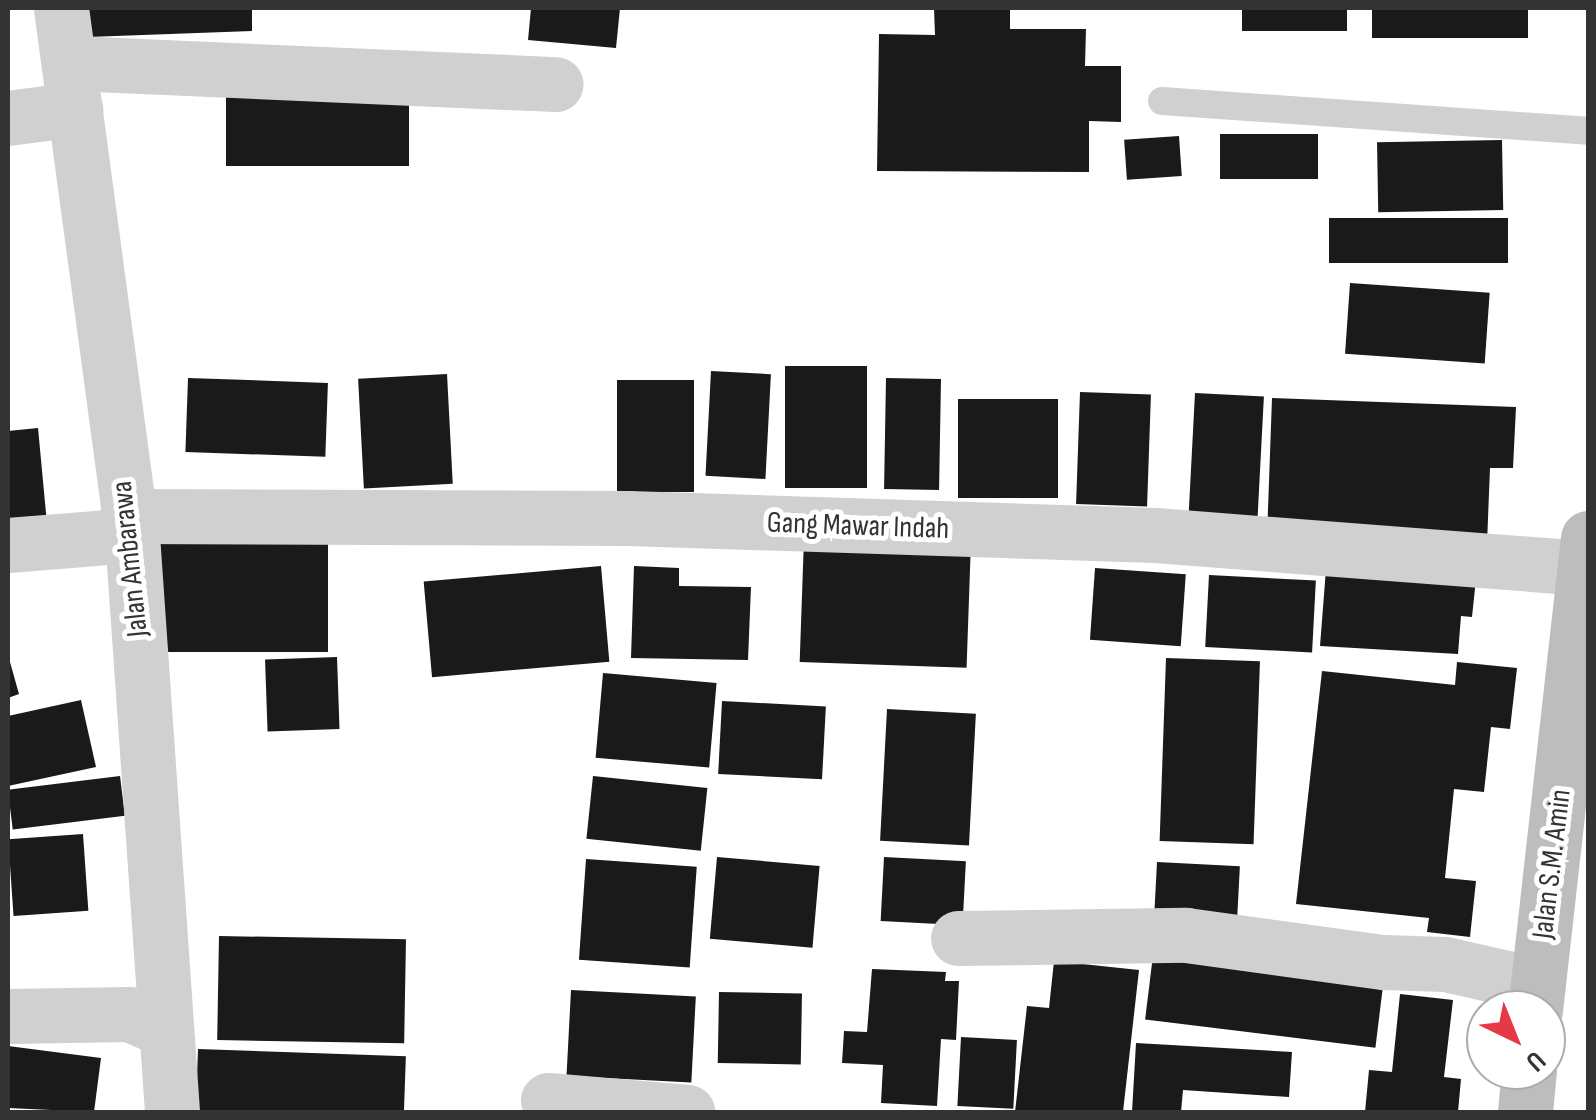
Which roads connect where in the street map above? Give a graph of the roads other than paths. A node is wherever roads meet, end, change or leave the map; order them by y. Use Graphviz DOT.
graph roads {
  1 [pos="61,8"];
  2 [pos="556,84"];
  3 [pos="74,86"];
  4 [pos="1162,101"];
  5 [pos="8,118"];
  6 [pos="1588,131"];
  7 [pos="130,525"];
  8 [pos="8,544"];
  9 [pos="1588,553"];
  10 [pos="958,938"];
  11 [pos="1517,990"];
  12 [pos="1537,990"];
  13 [pos="8,1016"];
  14 [pos="166,1030"];
  15 [pos="548,1100"];
  16 [pos="172,1112"];
  17 [pos="687,1112"];
  1 -- 3 [label="street, Jalan Ambarawa"];
  2 -- 3 [label="street"];
  3 -- 5 [label="street"];
  3 -- 7 [label="street, Jalan Ambarawa"];
  4 -- 6 [label="lane"];
  7 -- 8 [label="street, Gang Mawar Indah"];
  7 -- 9 [label="street, Gang Mawar Indah"];
  7 -- 14 [label="street, Jalan Ambarawa"];
  9 -- 12 [label="street, Jalan S.M. Amin"];
  10 -- 11 [label="street"];
  13 -- 14 [label="street"];
  14 -- 16 [label="street, Jalan Ambarawa"];
  15 -- 17 [label="street"];
}
